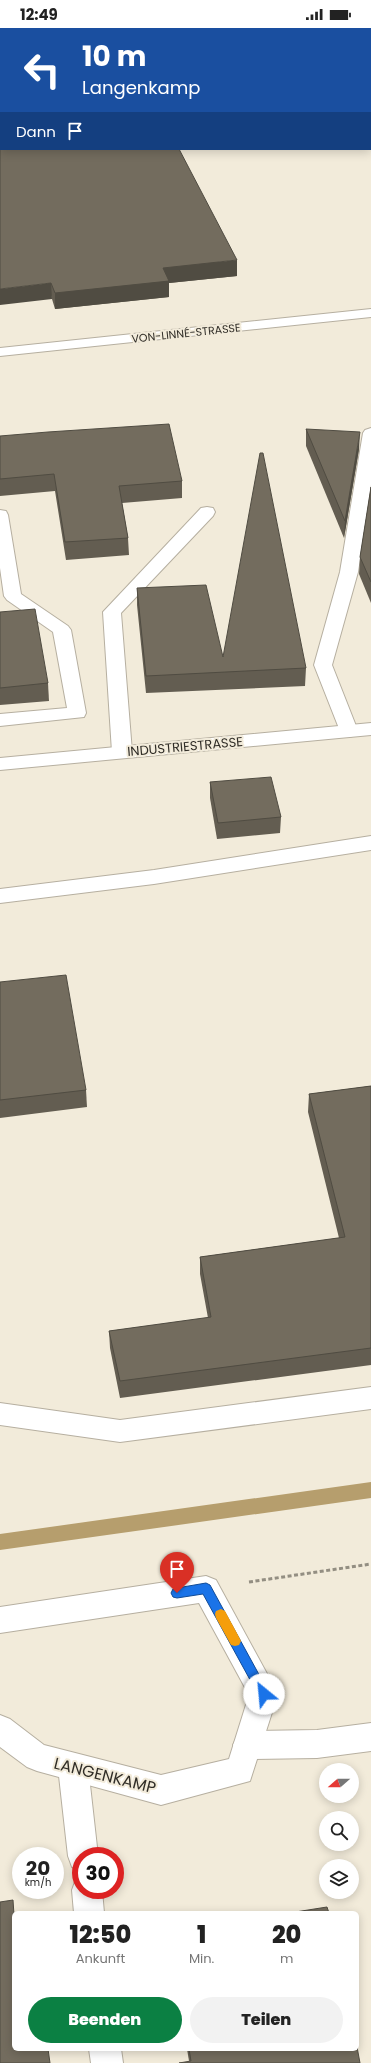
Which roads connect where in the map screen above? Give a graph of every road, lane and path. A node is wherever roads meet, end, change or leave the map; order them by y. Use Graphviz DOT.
graph roads {
  1 [pos="371,313"];
  2 [pos="0,352"];
  3 [pos="371,433"];
  4 [pos="207,512"];
  5 [pos="0,515"];
  6 [pos="0,720"];
  7 [pos="371,729"];
  8 [pos="349,731"];
  9 [pos="122,752"];
  10 [pos="0,764"];
  11 [pos="371,842"];
  12 [pos="0,896"];
  13 [pos="371,1398"];
  14 [pos="0,1414"];
  15 [pos="371,1564"];
  16 [pos="206,1588"];
  17 [pos="0,1620"];
  18 [pos="0,1729"];
  19 [pos="371,1737"];
  20 [pos="248,1745"];
  21 [pos="73,1767"];
  22 [pos="82,1847"];
  23 [pos="88,1899"];
  24 [pos="90,1911"];
  25 [pos="105,2051"];
  26 [pos="107,2063"];
  1 -- 2 [label="street, VON-LINNÉ-STRASSE"];
  3 -- 8 [label="street"];
  4 -- 9 [label="street"];
  5 -- 6 [label="street"];
  7 -- 8 [label="street, INDUSTRIESTRASSE"];
  8 -- 9 [label="street, INDUSTRIESTRASSE"];
  9 -- 10 [label="street, INDUSTRIESTRASSE"];
  11 -- 12 [label="street"];
  13 -- 14 [label="street"];
  15 -- 16 [label="path"];
  16 -- 17 [label="street"];
  16 -- 20 [label="street, LANGENKAMP"];
  18 -- 21 [label="street, LANGENKAMP"];
  19 -- 20 [label="street"];
  20 -- 21 [label="street, LANGENKAMP"];
  21 -- 22 [label="street"];
  23 -- 24 [label="street"];
  25 -- 26 [label="street"];
}
